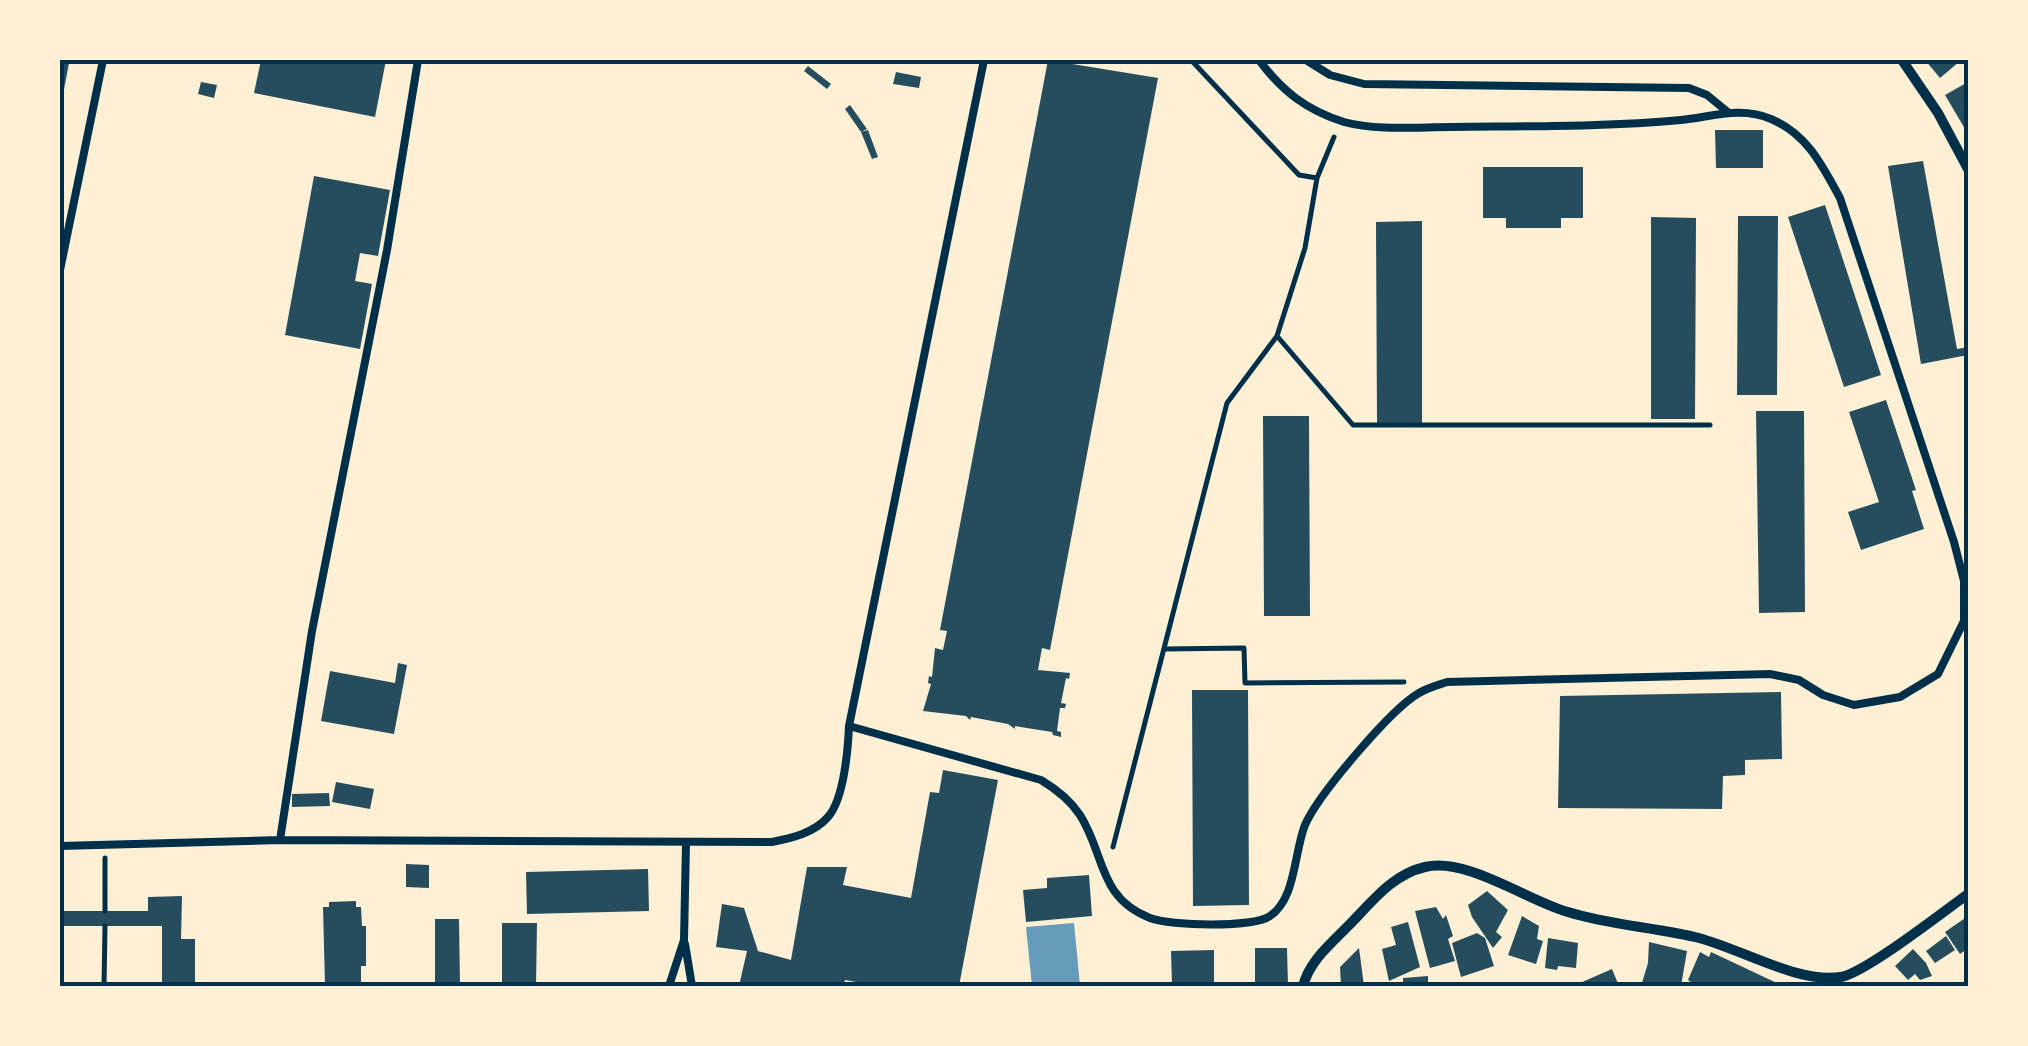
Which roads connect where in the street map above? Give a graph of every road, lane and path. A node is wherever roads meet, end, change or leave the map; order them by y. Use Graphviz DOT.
graph roads {
  1 [pos="103,60"];
  2 [pos="418,60"];
  3 [pos="984,60"];
  4 [pos="1191,60"];
  5 [pos="1259,60"];
  6 [pos="1306,60"];
  7 [pos="1902,60"];
  8 [pos="1729,113"];
  9 [pos="1340,121"];
  10 [pos="1968,170"];
  11 [pos="1317,178"];
  12 [pos="60,270"];
  13 [pos="1277,336"];
  14 [pos="1710,424"];
  15 [pos="1164,650"];
  16 [pos="1410,682"];
  17 [pos="849,726"];
  18 [pos="280,840"];
  19 [pos="686,843"];
  20 [pos="106,845"];
  21 [pos="60,846"];
  22 [pos="1105,879"];
  23 [pos="1968,894"];
  24 [pos="106,911"];
  25 [pos="106,926"];
  26 [pos="684,940"];
  27 [pos="104,986"];
  28 [pos="669,986"];
  29 [pos="692,986"];
  30 [pos="1304,986"];
  1 -- 12 [label="lane"];
  2 -- 18 [label="lane"];
  3 -- 17 [label="lane"];
  4 -- 11 [label="path"];
  5 -- 9 [label="lane"];
  6 -- 8 [label="lane"];
  7 -- 10 [label="street"];
  8 -- 9 [label="lane"];
  8 -- 22 [label="lane"];
  9 -- 11 [label="path"];
  11 -- 13 [label="path"];
  13 -- 14 [label="path"];
  13 -- 15 [label="path"];
  15 -- 16 [label="path"];
  15 -- 22 [label="path"];
  17 -- 19 [label="lane"];
  17 -- 22 [label="lane"];
  18 -- 19 [label="lane"];
  18 -- 20 [label="lane"];
  19 -- 26 [label="lane"];
  20 -- 21 [label="lane"];
  20 -- 24 [label="path"];
  23 -- 30 [label="street"];
  25 -- 27 [label="path"];
  26 -- 28 [label="lane"];
  26 -- 29 [label="lane"];
}
